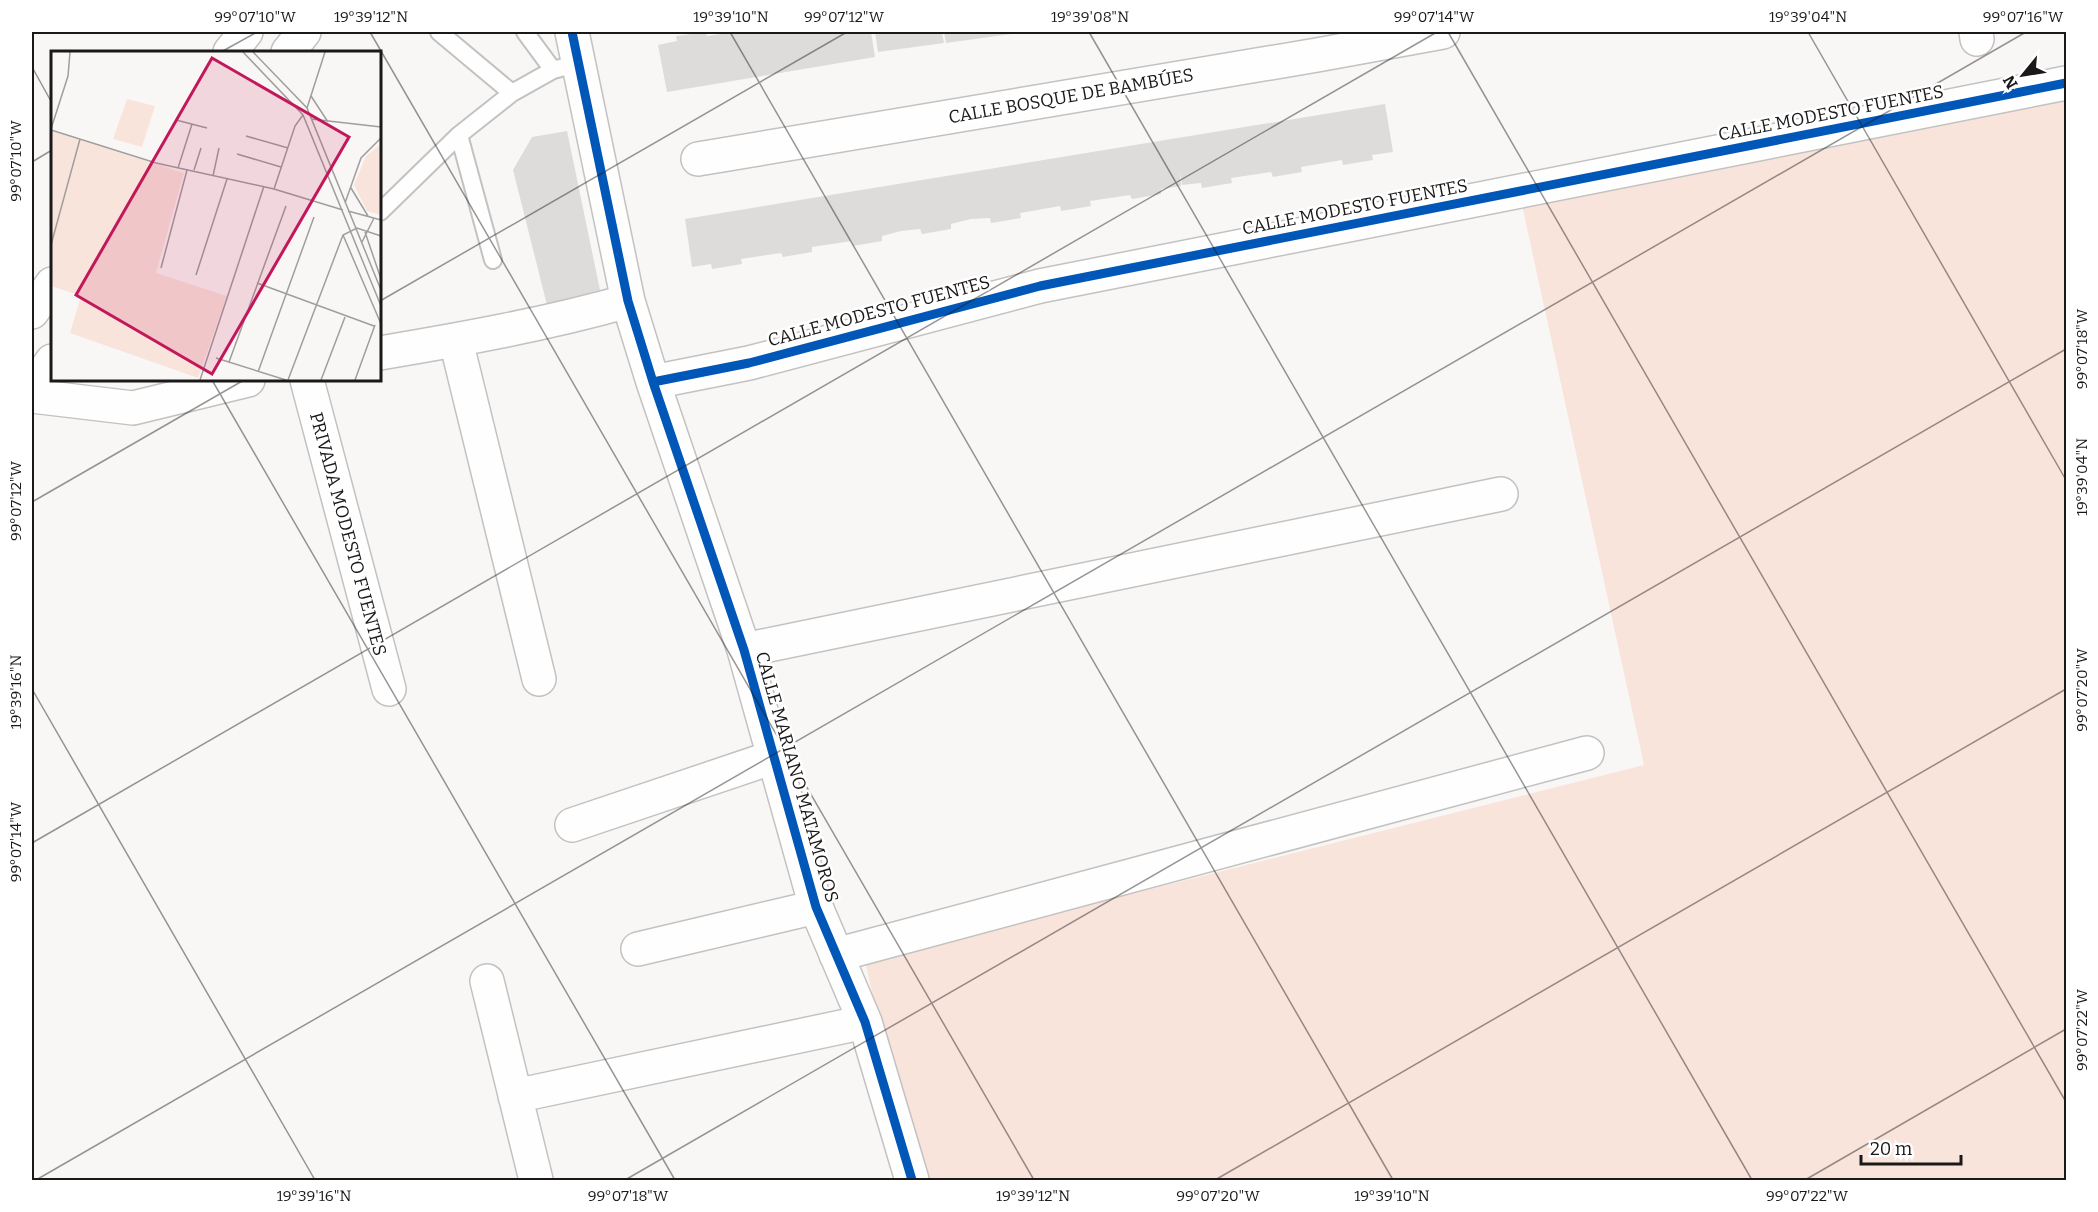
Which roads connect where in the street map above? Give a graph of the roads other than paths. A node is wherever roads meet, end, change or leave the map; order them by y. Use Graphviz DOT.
graph roads {
  1 [pos="246,32"];
  2 [pos="304,32"];
  3 [pos="439,32"];
  4 [pos="525,32"];
  5 [pos="572,32"];
  6 [pos="1443,32"];
  7 [pos="1315,43"];
  8 [pos="231,51"];
  9 [pos="289,51"];
  10 [pos="566,67"];
  11 [pos="2067,83"];
  12 [pos="512,93"];
  13 [pos="459,135"];
  14 [pos="698,159"];
  15 [pos="381,211"];
  16 [pos="493,260"];
  17 [pos="51,285"];
  18 [pos="628,301"];
  19 [pos="32,312"];
  20 [pos="456,341"];
  21 [pos="381,353"];
  22 [pos="51,362"];
  23 [pos="244,381"];
  24 [pos="307,381"];
  25 [pos="653,382"];
  26 [pos="32,389"];
  27 [pos="32,396"];
  28 [pos="1502,494"];
  29 [pos="744,650"];
  30 [pos="539,679"];
  31 [pos="389,689"];
  32 [pos="1587,753"];
  33 [pos="774,757"];
  34 [pos="572,825"];
  35 [pos="816,907"];
  36 [pos="638,949"];
  37 [pos="836,955"];
  38 [pos="487,981"];
  39 [pos="865,1022"];
  40 [pos="515,1096"];
  41 [pos="536,1180"];
  42 [pos="912,1180"];
  1 -- 8 [label="street"];
  2 -- 9 [label="street"];
  3 -- 12 [label="lane"];
  4 -- 10 [label="lane"];
  5 -- 10 [label="street, CALLE MARIANO MATAMOROS"];
  6 -- 7 [label="street, CALLE BOSQUE DE BAMBÚES"];
  7 -- 14 [label="street, CALLE BOSQUE DE BAMBÚES"];
  10 -- 12 [label="lane"];
  10 -- 18 [label="street, CALLE MARIANO MATAMOROS"];
  11 -- 25 [label="street, CALLE MODESTO FUENTES"];
  12 -- 13 [label="lane"];
  13 -- 15 [label="lane"];
  13 -- 16 [label="lane"];
  17 -- 19 [label="street"];
  18 -- 20 [label="street"];
  18 -- 25 [label="street, CALLE MARIANO MATAMOROS"];
  20 -- 21 [label="street"];
  20 -- 30 [label="street"];
  22 -- 26 [label="street"];
  23 -- 27 [label="street"];
  24 -- 31 [label="street, PRIVADA MODESTO FUENTES"];
  25 -- 29 [label="street, CALLE MARIANO MATAMOROS"];
  28 -- 29 [label="street"];
  29 -- 33 [label="street, CALLE MARIANO MATAMOROS"];
  32 -- 37 [label="street"];
  33 -- 34 [label="street"];
  33 -- 35 [label="street, CALLE MARIANO MATAMOROS"];
  35 -- 36 [label="street"];
  35 -- 37 [label="street, CALLE MARIANO MATAMOROS"];
  37 -- 39 [label="street, CALLE MARIANO MATAMOROS"];
  38 -- 40 [label="street"];
  39 -- 40 [label="street"];
  39 -- 42 [label="street, CALLE MARIANO MATAMOROS"];
  40 -- 41 [label="street"];
}
